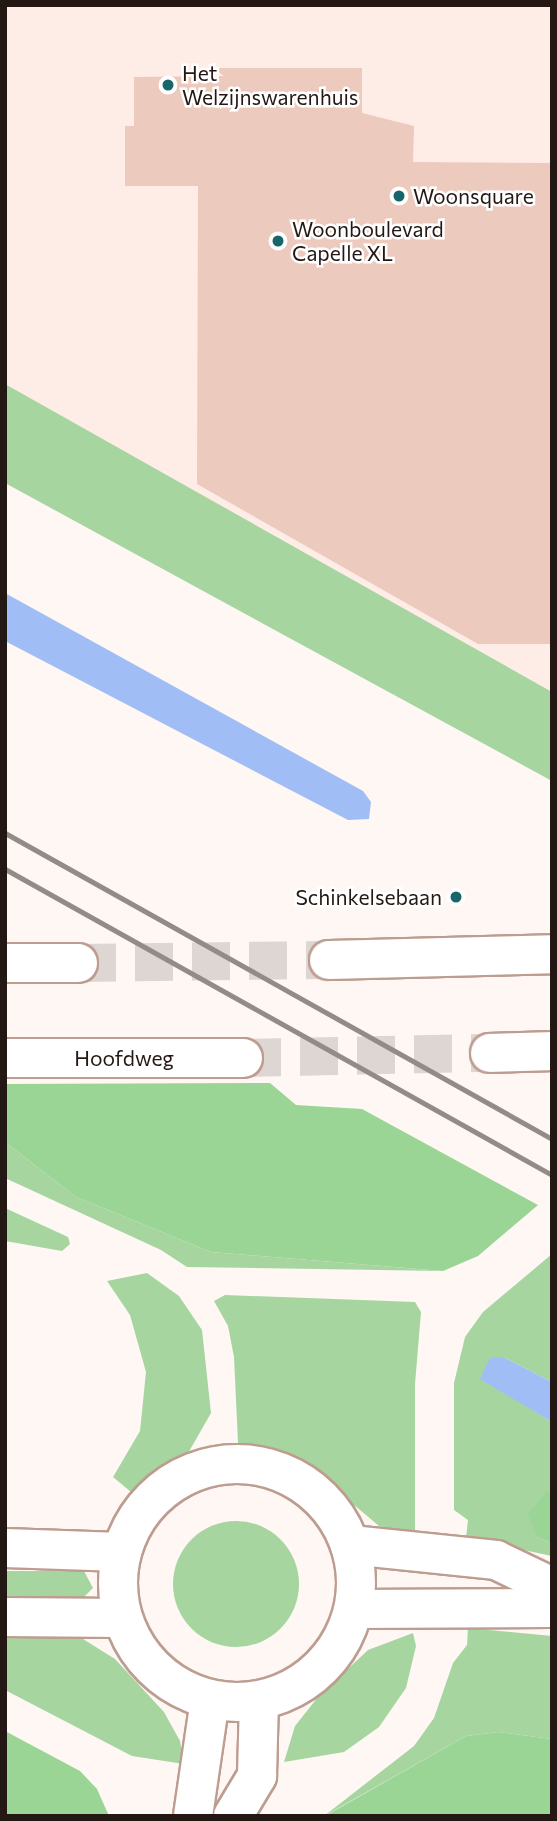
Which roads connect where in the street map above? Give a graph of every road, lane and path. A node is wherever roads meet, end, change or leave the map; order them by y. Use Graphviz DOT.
graph roads {
  1 [pos="552,954"];
  2 [pos="329,960"];
  3 [pos="78,962"];
  4 [pos="5,963"];
  5 [pos="552,1051"];
  6 [pos="490,1053"];
  7 [pos="5,1058"];
  8 [pos="243,1058"];
  9 [pos="351,1545"];
  10 [pos="5,1548"];
  11 [pos="121,1552"];
  12 [pos="552,1587"];
  13 [pos="552,1608"];
  14 [pos="354,1609"];
  15 [pos="5,1617"];
  16 [pos="122,1618"];
  17 [pos="210,1699"];
  18 [pos="259,1701"];
  19 [pos="193,1816"];
  20 [pos="233,1816"];
  1 -- 2 [label="street"];
  3 -- 4 [label="street"];
  5 -- 6 [label="street"];
  7 -- 8 [label="street, Hoofdweg"];
  9 -- 11 [label="street"];
  9 -- 12 [label="street"];
  9 -- 14 [label="street"];
  10 -- 11 [label="street"];
  11 -- 16 [label="street"];
  13 -- 14 [label="street"];
  14 -- 18 [label="street"];
  15 -- 16 [label="street"];
  16 -- 17 [label="street"];
  17 -- 18 [label="street"];
  17 -- 19 [label="street"];
  18 -- 20 [label="street"];
}
